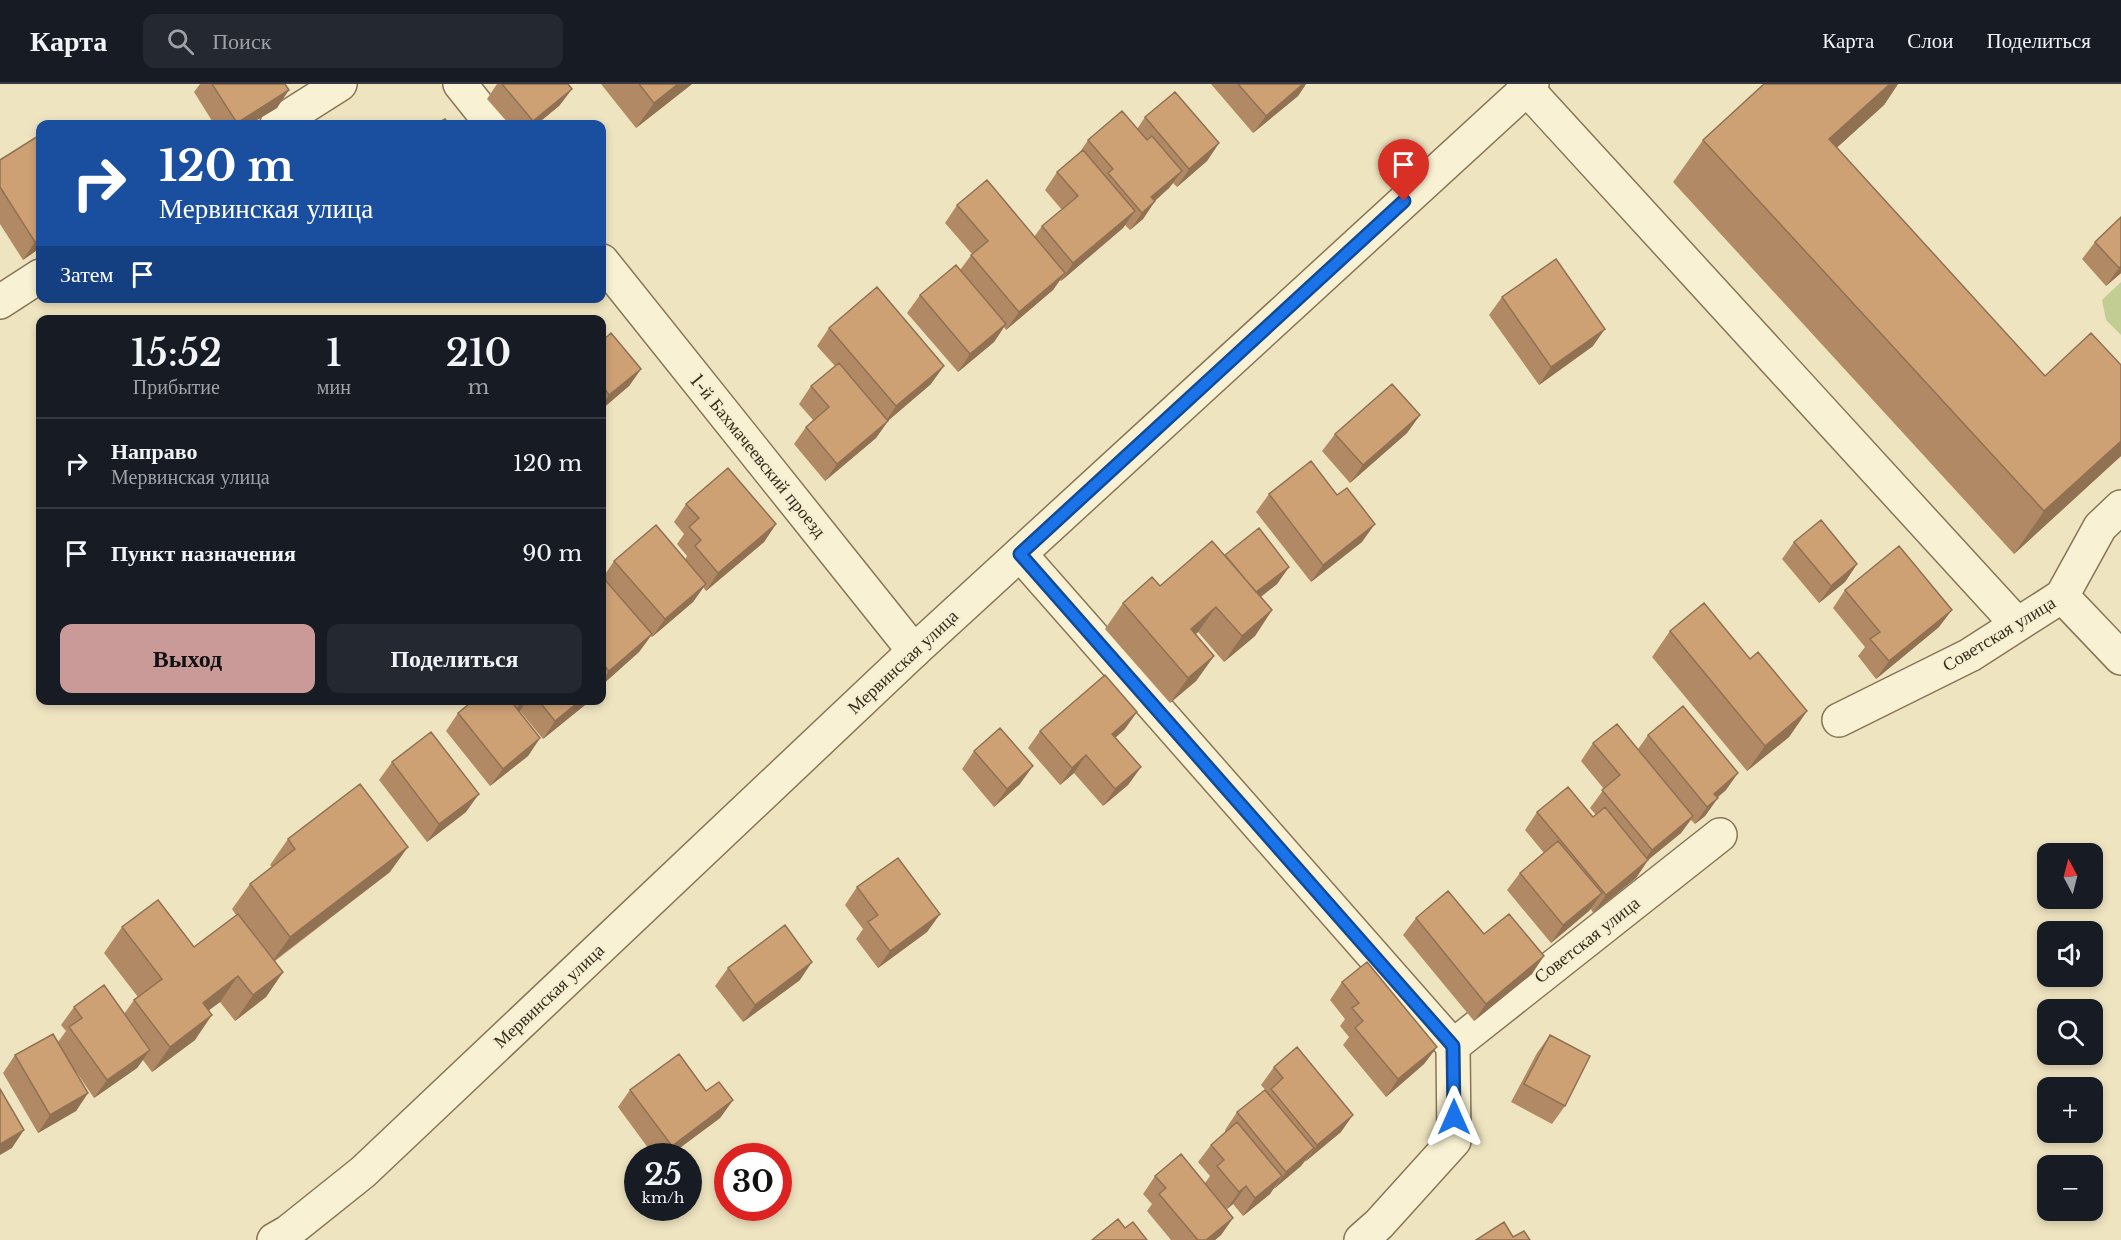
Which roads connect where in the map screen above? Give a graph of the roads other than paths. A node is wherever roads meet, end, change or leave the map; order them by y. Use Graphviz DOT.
graph roads {
  1 [pos="340,84"];
  2 [pos="460,84"];
  3 [pos="1529,86"];
  4 [pos="283,120"];
  5 [pos="489,120"];
  6 [pos="606,266"];
  7 [pos="36,279"];
  8 [pos="0,302"];
  9 [pos="2121,507"];
  10 [pos="1020,554"];
  11 [pos="2062,596"];
  12 [pos="2017,624"];
  13 [pos="914,651"];
  14 [pos="2121,658"];
  15 [pos="1839,720"];
  16 [pos="1720,835"];
  17 [pos="1453,1046"];
  18 [pos="274,1240"];
  19 [pos="1361,1240"];
  1 -- 4 [label="street"];
  2 -- 5 [label="street"];
  3 -- 10 [label="street, Мервинская улица"];
  3 -- 12 [label="street"];
  6 -- 13 [label="street, 1-й Бахмачеевский проезд"];
  7 -- 8 [label="street"];
  9 -- 11 [label="street, Советская улица"];
  10 -- 13 [label="street, Мервинская улица"];
  10 -- 17 [label="street"];
  11 -- 12 [label="street, Советская улица"];
  11 -- 14 [label="street, Советская улица"];
  12 -- 15 [label="street, Советская улица"];
  13 -- 18 [label="street, Мервинская улица"];
  16 -- 17 [label="street, Советская улица"];
  17 -- 19 [label="street"];
}
